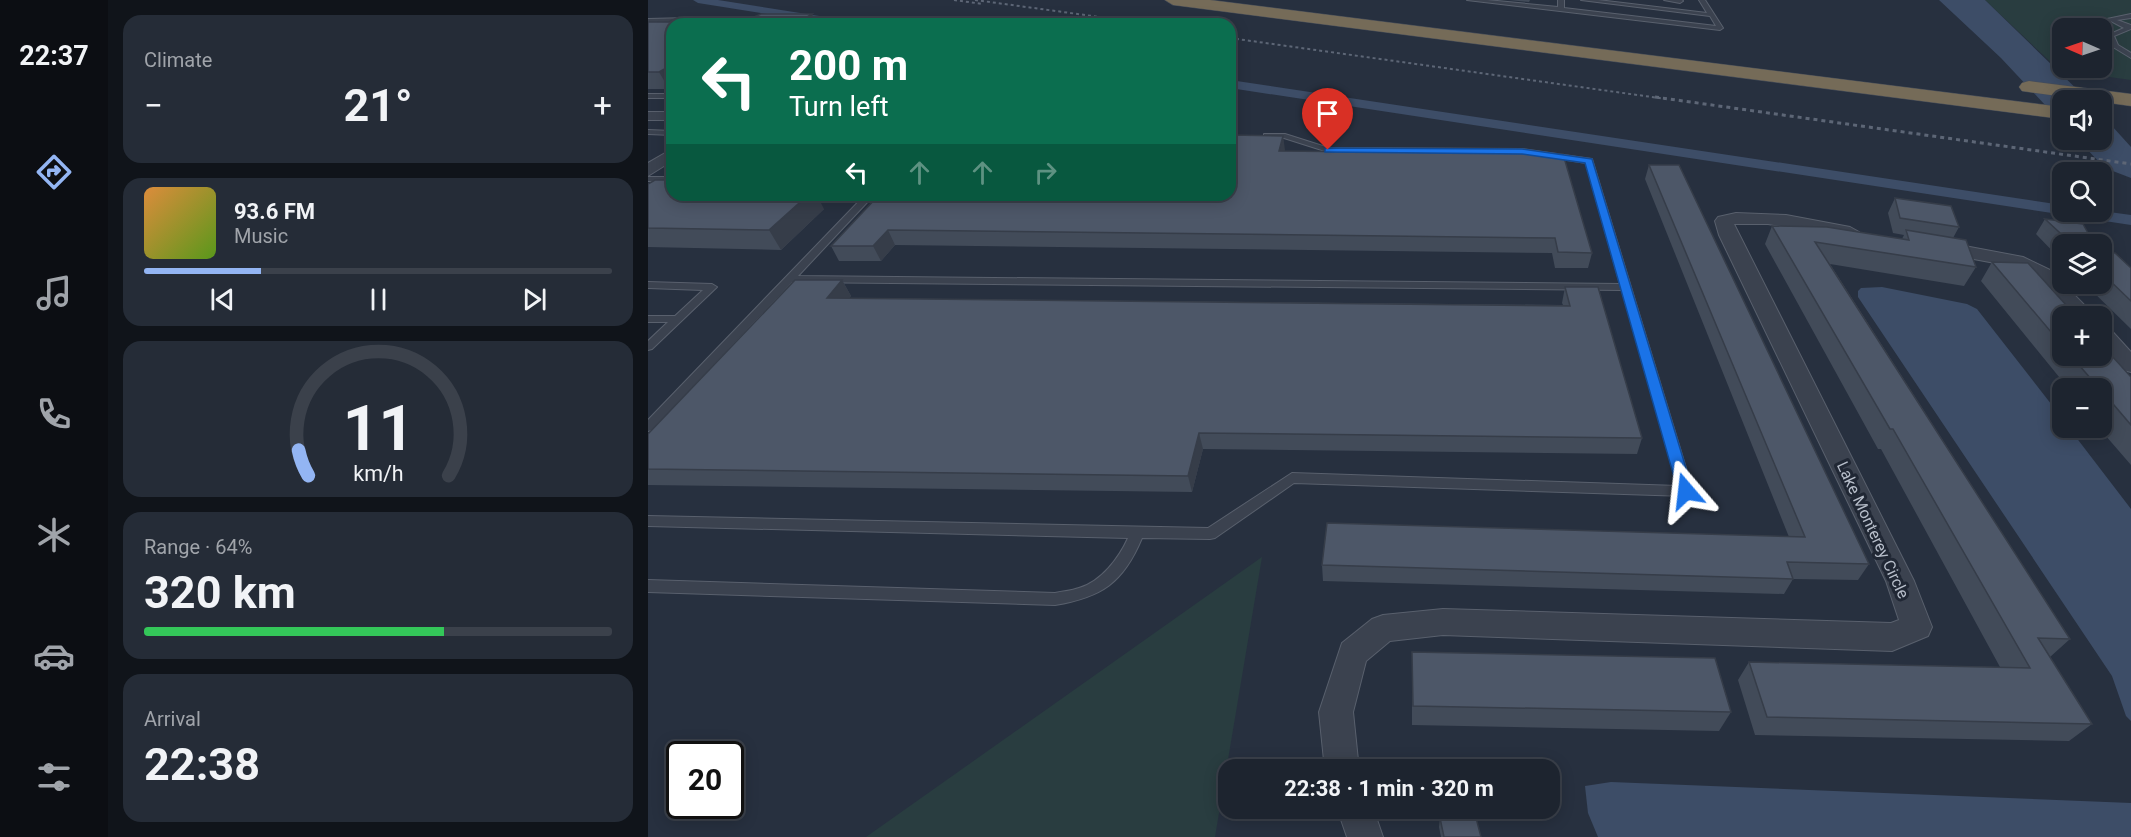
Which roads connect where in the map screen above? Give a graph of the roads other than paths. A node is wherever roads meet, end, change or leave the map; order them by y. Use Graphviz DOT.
graph roads {
  1 [pos="1173,0"];
  2 [pos="1470,0"];
  3 [pos="1561,0"];
  4 [pos="1584,0"];
  5 [pos="1667,0"];
  6 [pos="1702,0"];
  7 [pos="1680,2"];
  8 [pos="1561,9"];
  9 [pos="1712,15"];
  10 [pos="2131,16"];
  11 [pos="648,21"];
  12 [pos="666,21"];
  13 [pos="2129,27"];
  14 [pos="2131,56"];
  15 [pos="2005,84"];
  16 [pos="648,96"];
  17 [pos="666,96"];
  18 [pos="2131,100"];
  19 [pos="2052,112"];
  20 [pos="648,116"];
  21 [pos="666,116"];
  22 [pos="648,132"];
  23 [pos="666,133"];
  24 [pos="1252,136"];
  25 [pos="666,158"];
  26 [pos="648,171"];
  27 [pos="648,179"];
  28 [pos="666,179"];
  29 [pos="864,201"];
  30 [pos="1863,234"];
  31 [pos="1922,244"];
  32 [pos="790,279"];
  33 [pos="648,285"];
  34 [pos="1625,286"];
  35 [pos="2075,306"];
  36 [pos="648,319"];
  37 [pos="678,319"];
  38 [pos="2112,345"];
  39 [pos="648,347"];
  40 [pos="2131,365"];
  41 [pos="648,427"];
  42 [pos="648,521"];
  43 [pos="1137,532"];
  44 [pos="648,586"];
  45 [pos="1341,759"];
  46 [pos="1359,819"];
  47 [pos="1365,837"];
  1 -- 19 [label="highway"];
  2 -- 8 [label="lane"];
  3 -- 8 [label="lane"];
  4 -- 9 [label="lane"];
  5 -- 7 [label="lane"];
  6 -- 9 [label="lane"];
  8 -- 9 [label="lane"];
  10 -- 13 [label="lane"];
  11 -- 12 [label="lane"];
  13 -- 14 [label="lane"];
  15 -- 18 [label="highway"];
  16 -- 17 [label="lane"];
  20 -- 21 [label="street"];
  22 -- 23 [label="lane"];
  24 -- 34 [label="lane"];
  25 -- 26 [label="street"];
  27 -- 28 [label="lane"];
  29 -- 32 [label="lane"];
  30 -- 45 [label="street, Lake Monterey Circle"];
  31 -- 35 [label="street"];
  32 -- 34 [label="lane"];
  32 -- 41 [label="lane"];
  33 -- 37 [label="lane"];
  34 -- 43 [label="lane"];
  36 -- 37 [label="lane"];
  37 -- 39 [label="lane"];
  38 -- 40 [label="street"];
  42 -- 43 [label="lane"];
  43 -- 44 [label="lane"];
  46 -- 47 [label="street"];
}
